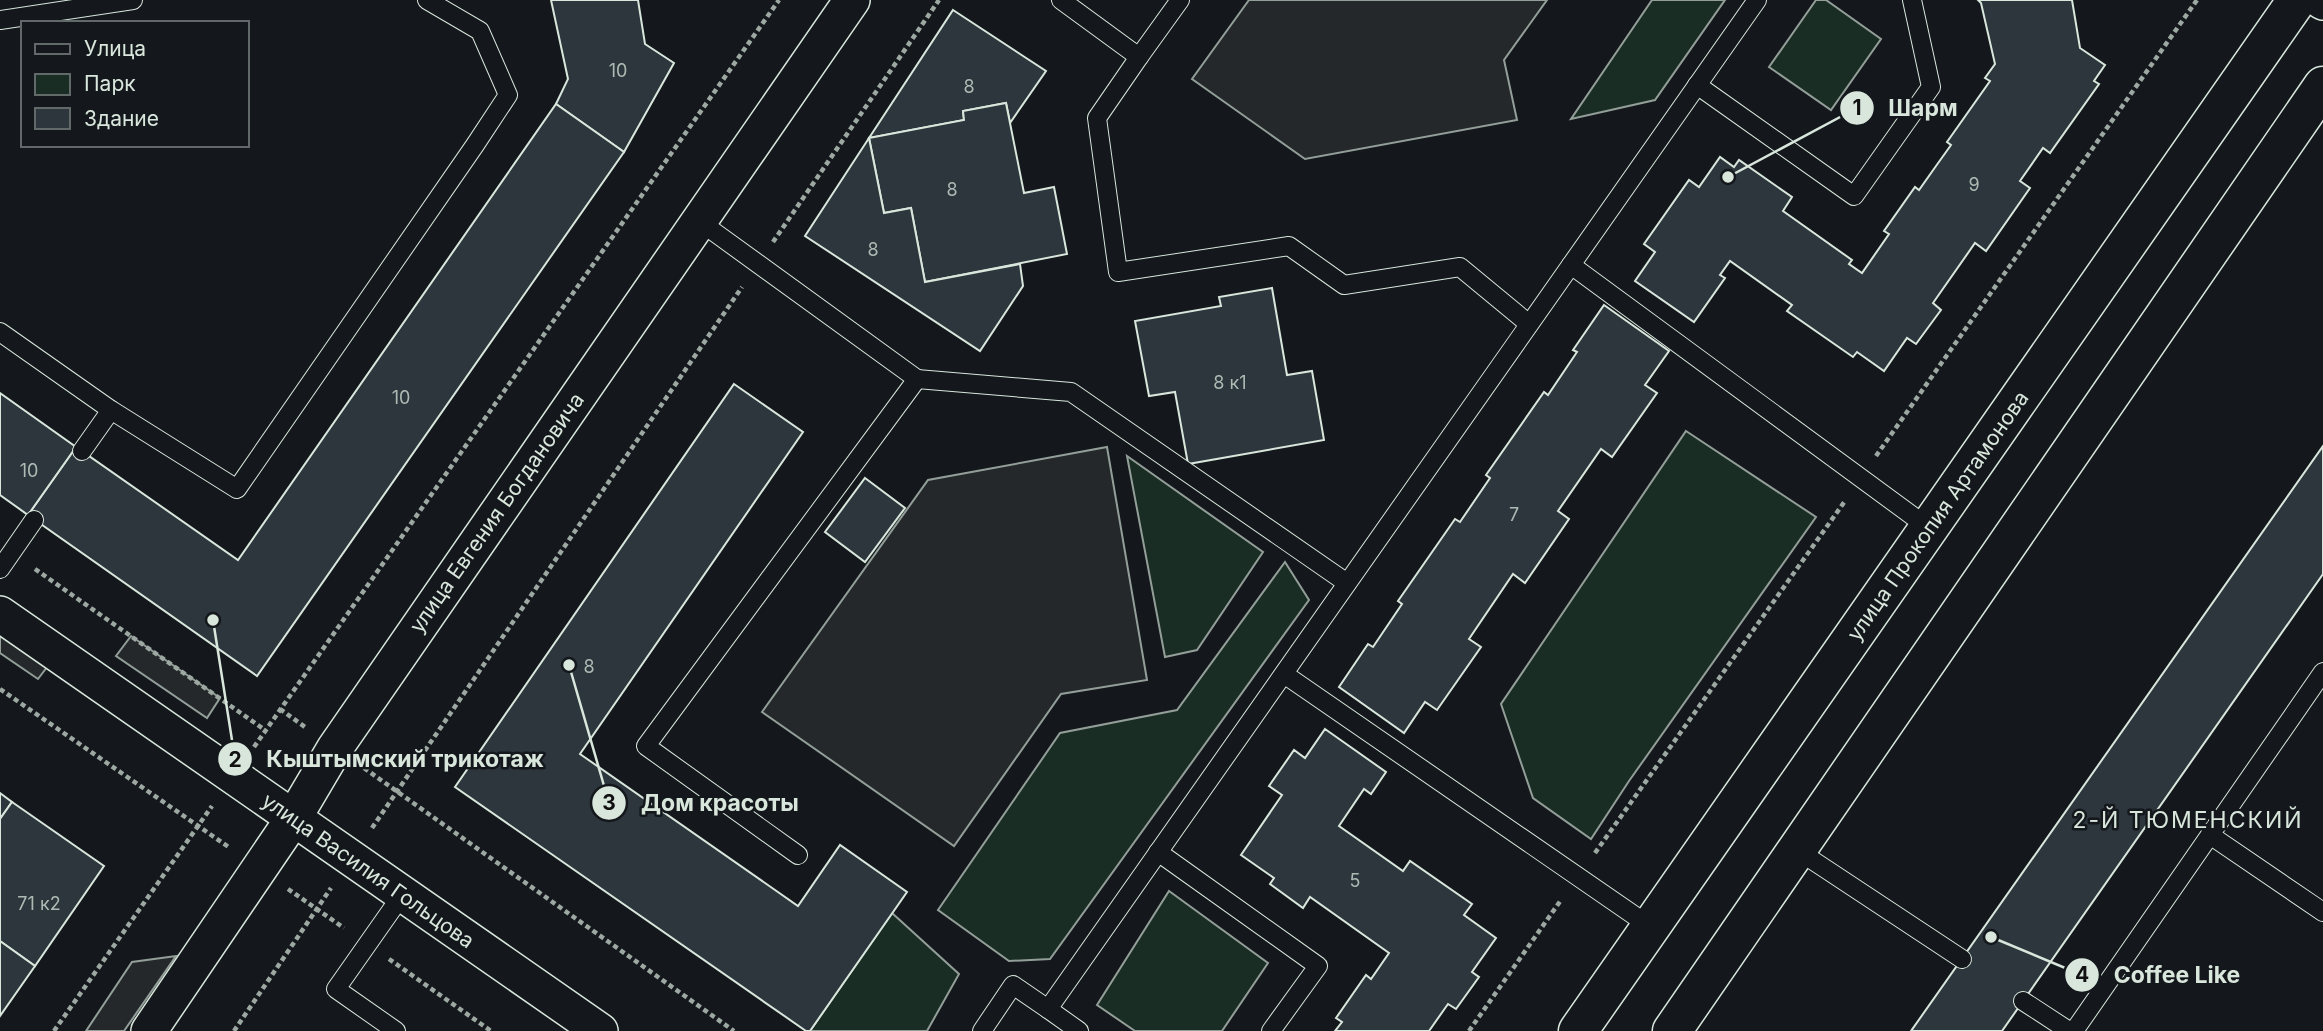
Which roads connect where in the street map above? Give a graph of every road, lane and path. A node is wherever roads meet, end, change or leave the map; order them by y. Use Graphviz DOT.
graph roads {
  1 [pos="133,0"];
  2 [pos="427,0"];
  3 [pos="779,0"];
  4 [pos="939,0"];
  5 [pos="1061,0"];
  6 [pos="1180,0"];
  7 [pos="1757,0"];
  8 [pos="1912,0"];
  9 [pos="2197,0"];
  10 [pos="2297,0"];
  11 [pos="842,4"];
  12 [pos="0,20"];
  13 [pos="1139,57"];
  14 [pos="1697,85"];
  15 [pos="2323,86"];
  16 [pos="699,221"];
  17 [pos="758,264"];
  18 [pos="1571,265"];
  19 [pos="1529,324"];
  20 [pos="0,332"];
  21 [pos="917,379"];
  22 [pos="111,410"];
  23 [pos="82,451"];
  24 [pos="1861,478"];
  25 [pos="34,520"];
  26 [pos="1929,528"];
  27 [pos="12,552"];
  28 [pos="0,569"];
  29 [pos="1347,583"];
  30 [pos="0,614"];
  31 [pos="2323,672"];
  32 [pos="1283,674"];
  33 [pos="280,709"];
  34 [pos="265,730"];
  35 [pos="335,748"];
  36 [pos="232,777"];
  37 [pos="397,792"];
  38 [pos="293,819"];
  39 [pos="2210,835"];
  40 [pos="1797,850"];
  41 [pos="1158,852"];
  42 [pos="799,855"];
  43 [pos="351,859"];
  44 [pos="1578,877"];
  45 [pos="402,895"];
  46 [pos="2323,912"];
  47 [pos="1651,927"];
  48 [pos="1962,960"];
  49 [pos="2023,1001"];
  50 [pos="1048,1009"];
  51 [pos="54,1031"];
  52 [pos="149,1031"];
  53 [pos="234,1031"];
  54 [pos="396,1031"];
  55 [pos="600,1031"];
  56 [pos="734,1031"];
  57 [pos="982,1031"];
  58 [pos="1079,1031"];
  59 [pos="1271,1031"];
  60 [pos="1469,1031"];
  61 [pos="1578,1031"];
  62 [pos="1672,1031"];
  63 [pos="2071,1031"];
  1 -- 12 [label="lane"];
  2 -- 22 [label="lane"];
  3 -- 33 [label="path"];
  4 -- 17 [label="path"];
  5 -- 13 [label="lane"];
  6 -- 13 [label="lane"];
  7 -- 14 [label="lane"];
  8 -- 14 [label="lane"];
  9 -- 24 [label="path"];
  10 -- 26 [label="street, улица Прокопия Артамонова"];
  11 -- 16 [label="street, улица Евгения Богдановича"];
  13 -- 19 [label="lane"];
  14 -- 18 [label="lane"];
  15 -- 40 [label="street"];
  16 -- 17 [label="lane"];
  16 -- 35 [label="street, улица Евгения Богдановича"];
  17 -- 21 [label="lane"];
  17 -- 37 [label="path"];
  18 -- 19 [label="lane"];
  18 -- 24 [label="lane"];
  19 -- 29 [label="lane"];
  20 -- 22 [label="lane"];
  21 -- 29 [label="lane"];
  21 -- 42 [label="lane"];
  22 -- 23 [label="lane"];
  24 -- 26 [label="lane"];
  24 -- 44 [label="path"];
  25 -- 27 [label="lane"];
  26 -- 47 [label="street, улица Прокопия Артамонова"];
  27 -- 28 [label="lane"];
  27 -- 34 [label="path"];
  29 -- 32 [label="lane"];
  30 -- 36 [label="street, улица Василия Гольцова"];
  31 -- 39 [label="lane"];
  32 -- 41 [label="lane"];
  32 -- 44 [label="lane"];
  33 -- 34 [label="path"];
  33 -- 35 [label="path"];
  34 -- 36 [label="path"];
  35 -- 37 [label="path"];
  35 -- 38 [label="street, улица Евгения Богдановича"];
  36 -- 38 [label="street, улица Василия Гольцова"];
  36 -- 51 [label="path"];
  37 -- 43 [label="path"];
  37 -- 56 [label="path"];
  38 -- 43 [label="street, улица Василия Гольцова"];
  38 -- 52 [label="street, улица Евгения Богдановича"];
  39 -- 46 [label="lane"];
  39 -- 63 [label="lane"];
  40 -- 48 [label="lane"];
  40 -- 62 [label="street"];
  41 -- 50 [label="lane"];
  41 -- 59 [label="lane"];
  43 -- 45 [label="street, улица Василия Гольцова"];
  43 -- 53 [label="path"];
  44 -- 47 [label="lane"];
  44 -- 60 [label="path"];
  45 -- 54 [label="lane"];
  45 -- 55 [label="street, улица Василия Гольцова"];
  47 -- 61 [label="street, улица Прокопия Артамонова"];
  49 -- 63 [label="lane"];
  50 -- 57 [label="lane"];
  50 -- 58 [label="lane"];
}
